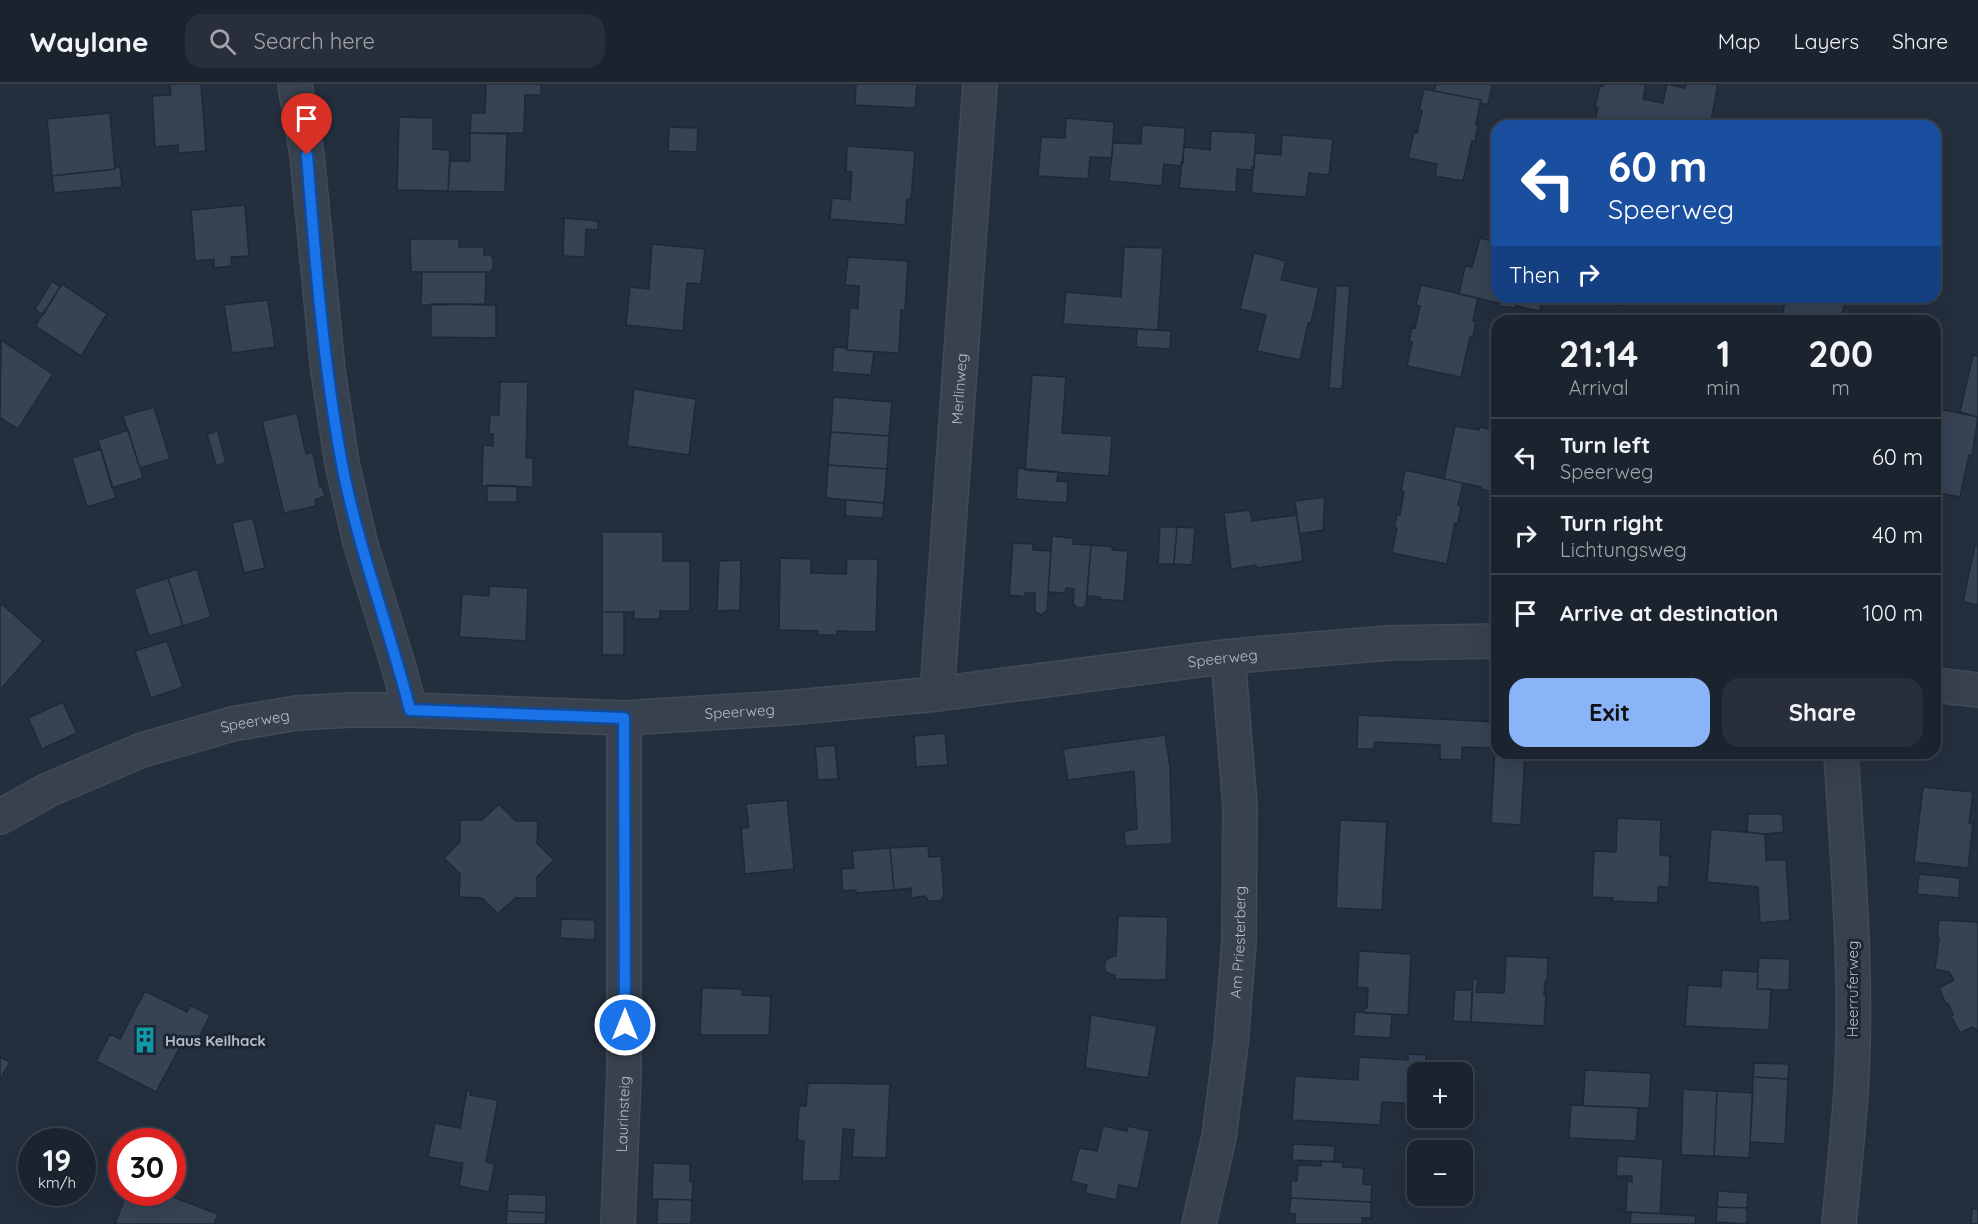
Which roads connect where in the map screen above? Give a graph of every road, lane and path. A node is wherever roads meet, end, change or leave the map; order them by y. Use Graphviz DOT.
graph roads {
  1 [pos="295,84"];
  2 [pos="980,84"];
  3 [pos="1491,641"];
  4 [pos="1228,657"];
  5 [pos="1941,686"];
  6 [pos="1978,690"];
  7 [pos="937,694"];
  8 [pos="410,710"];
  9 [pos="624,718"];
  10 [pos="1841,759"];
  11 [pos="0,817"];
  12 [pos="618,1224"];
  13 [pos="1199,1224"];
  14 [pos="1839,1224"];
  1 -- 8 [label="street"];
  2 -- 7 [label="street, Merlinweg"];
  3 -- 4 [label="street, Speerweg"];
  4 -- 7 [label="street, Speerweg"];
  4 -- 13 [label="street, Am Priesterberg"];
  5 -- 6 [label="street"];
  7 -- 9 [label="street, Speerweg"];
  8 -- 9 [label="street, Speerweg"];
  8 -- 11 [label="street, Speerweg"];
  9 -- 12 [label="street, Laurinsteig"];
  10 -- 14 [label="street, Heerruferweg"];
}
